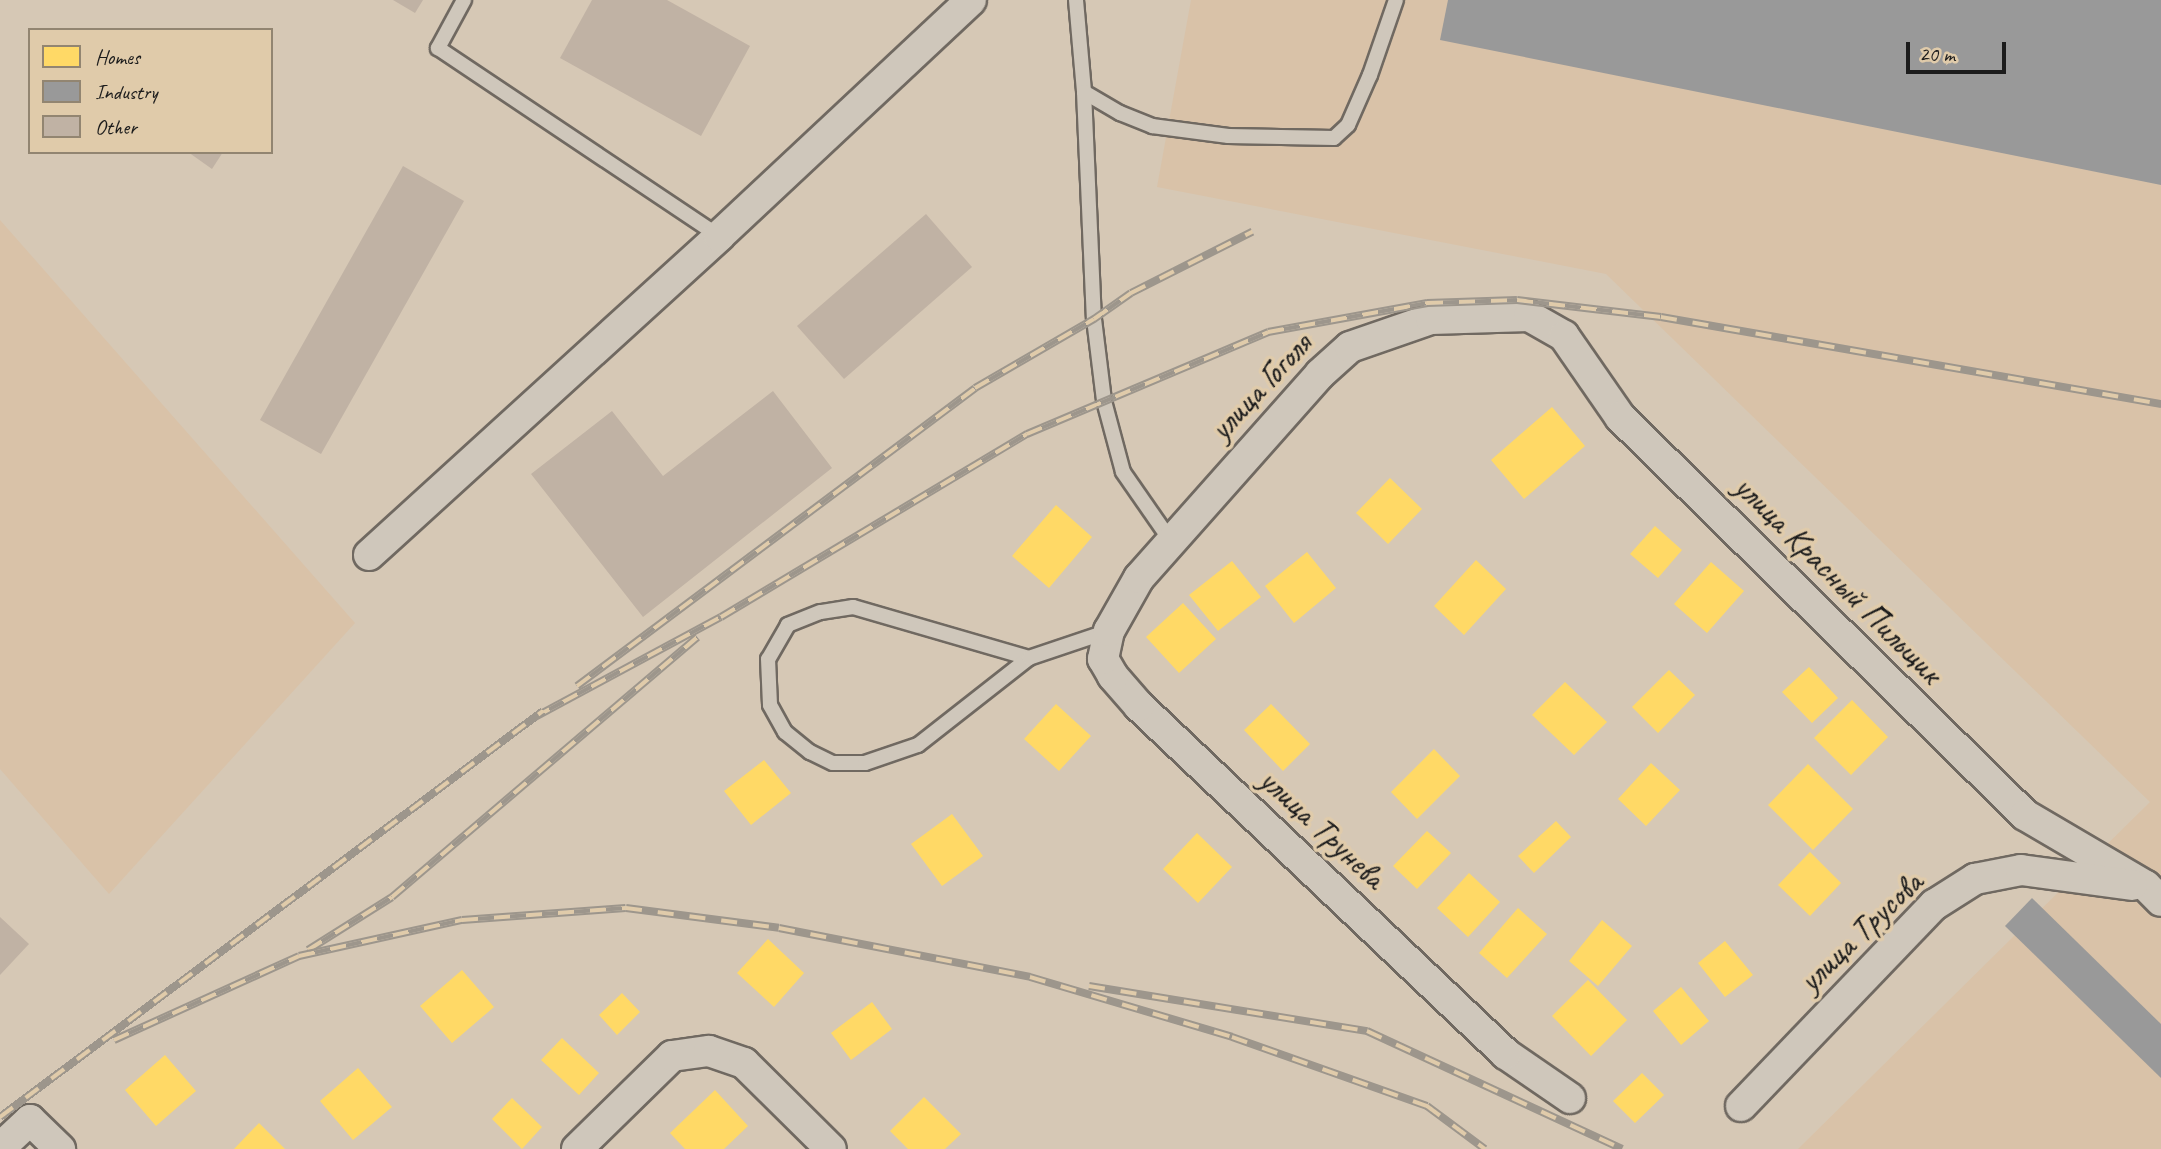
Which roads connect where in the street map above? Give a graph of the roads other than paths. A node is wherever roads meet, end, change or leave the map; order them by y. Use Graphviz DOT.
graph roads {
  1 [pos="464,0"];
  2 [pos="971,0"];
  3 [pos="1076,0"];
  4 [pos="1396,0"];
  5 [pos="1084,92"];
  6 [pos="719,236"];
  7 [pos="1477,316"];
  8 [pos="1171,541"];
  9 [pos="369,555"];
  10 [pos="1139,578"];
  11 [pos="1109,631"];
  12 [pos="1029,658"];
  13 [pos="2153,894"];
  14 [pos="1570,1098"];
  15 [pos="1741,1106"];
  16 [pos="0,1148"];
  17 [pos="60,1149"];
  18 [pos="577,1149"];
  19 [pos="831,1149"];
  1 -- 6 [label="lane"];
  2 -- 6 [label="street"];
  3 -- 5 [label="lane"];
  4 -- 5 [label="lane"];
  5 -- 8 [label="lane"];
  6 -- 9 [label="street"];
  7 -- 8 [label="street, улица Гоголя"];
  7 -- 13 [label="street, улица Красный Пильщик"];
  8 -- 10 [label="street, улица Гоголя"];
  10 -- 11 [label="street, улица Трунева"];
  11 -- 12 [label="lane"];
  11 -- 14 [label="street, улица Трунева"];
  12 -- 12 [label="lane"];
  13 -- 15 [label="street, улица Трусова"];
  16 -- 17 [label="street"];
  18 -- 19 [label="street"];
}
